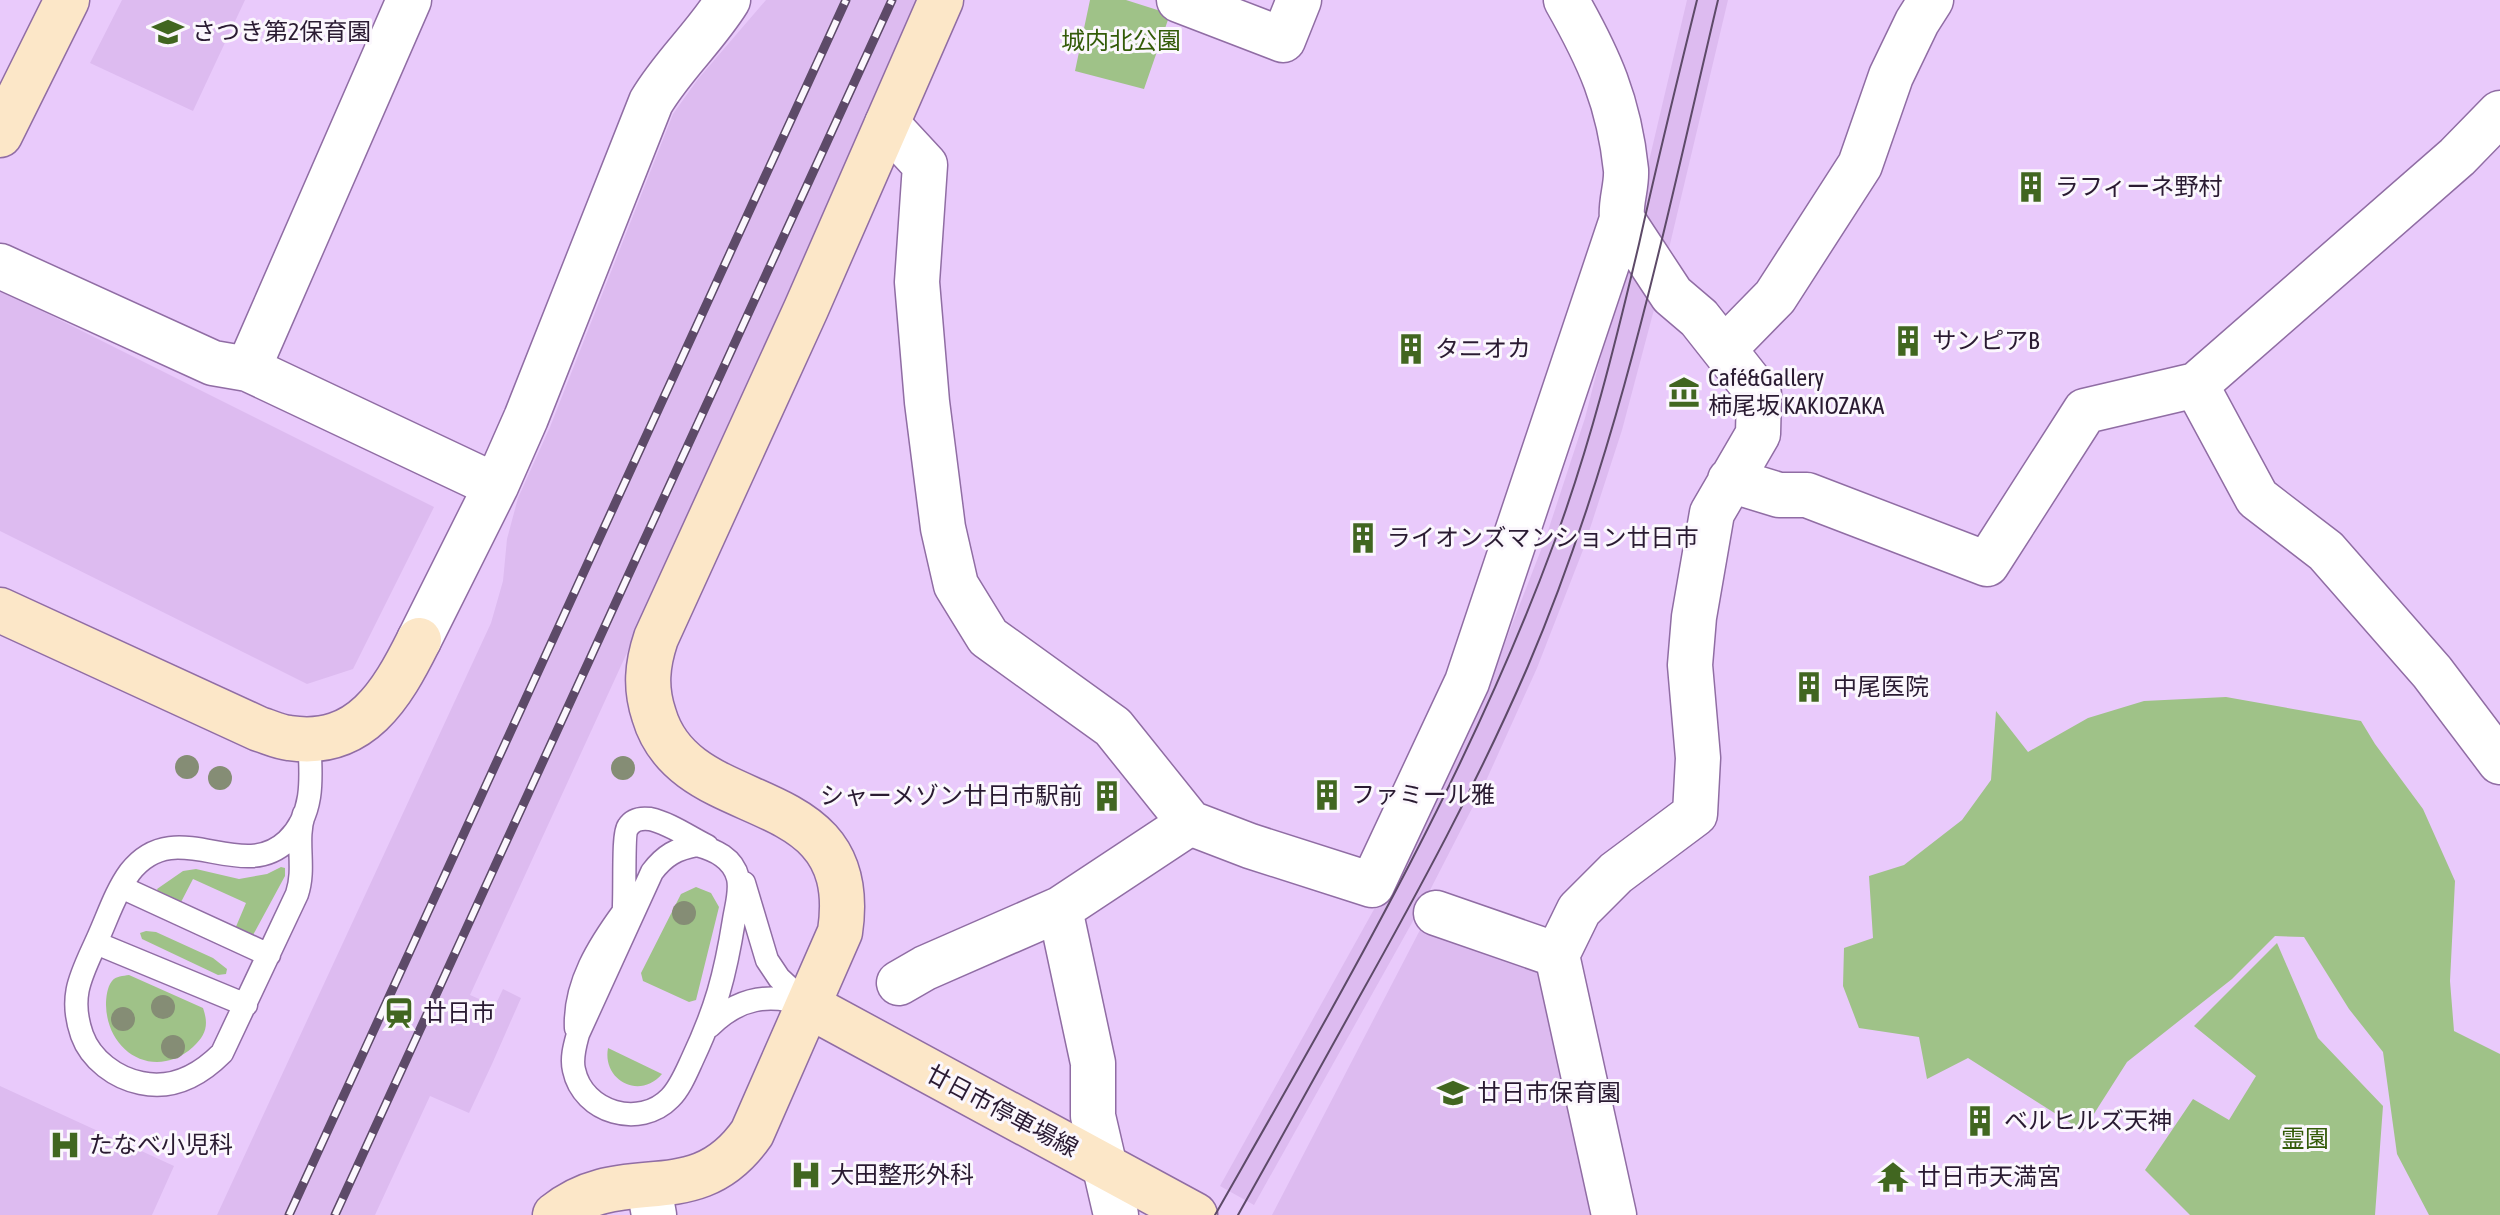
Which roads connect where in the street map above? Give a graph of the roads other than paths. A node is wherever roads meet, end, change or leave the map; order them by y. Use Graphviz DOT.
graph roads {
  1 [pos="67,0"];
  2 [pos="409,0"];
  3 [pos="728,0"];
  4 [pos="941,0"];
  5 [pos="1179,0"];
  6 [pos="1299,0"];
  7 [pos="1566,0"];
  8 [pos="1931,0"];
  9 [pos="2500,113"];
  10 [pos="887,124"];
  11 [pos="0,135"];
  12 [pos="1622,219"];
  13 [pos="0,266"];
  14 [pos="1724,349"];
  15 [pos="248,369"];
  16 [pos="2196,385"];
  17 [pos="1730,480"];
  18 [pos="496,486"];
  19 [pos="0,610"];
  20 [pos="309,738"];
  21 [pos="2500,762"];
  22 [pos="304,814"];
  23 [pos="1190,823"];
  24 [pos="715,850"];
  25 [pos="652,872"];
  26 [pos="121,887"];
  27 [pos="1060,909"];
  28 [pos="625,910"];
  29 [pos="1436,913"];
  30 [pos="96,943"];
  31 [pos="269,955"];
  32 [pos="615,955"];
  33 [pos="1557,955"];
  34 [pos="899,983"];
  35 [pos="246,1005"];
  36 [pos="809,1006"];
  37 [pos="577,1037"];
  38 [pos="699,1044"];
  39 [pos="1104,1166"];
  40 [pos="652,1204"];
  41 [pos="555,1215"];
  42 [pos="1116,1215"];
  43 [pos="1195,1215"];
  44 [pos="1614,1215"];
  1 -- 11 [label="street"];
  2 -- 15 [label="street"];
  3 -- 18 [label="street"];
  4 -- 10 [label="street"];
  5 -- 6 [label="street"];
  7 -- 12 [label="street"];
  8 -- 14 [label="street"];
  9 -- 16 [label="street"];
  10 -- 23 [label="street"];
  10 -- 36 [label="street"];
  12 -- 14 [label="street"];
  12 -- 23 [label="street"];
  13 -- 15 [label="street"];
  14 -- 17 [label="street"];
  15 -- 18 [label="street"];
  16 -- 17 [label="street"];
  16 -- 21 [label="street"];
  17 -- 33 [label="street"];
  18 -- 20 [label="street"];
  19 -- 20 [label="street"];
  20 -- 22 [label="lane"];
  22 -- 26 [label="lane"];
  22 -- 31 [label="lane"];
  23 -- 27 [label="street"];
  24 -- 25 [label="lane"];
  24 -- 28 [label="lane"];
  24 -- 36 [label="lane"];
  24 -- 38 [label="lane"];
  25 -- 28 [label="lane"];
  25 -- 32 [label="lane"];
  26 -- 30 [label="lane"];
  26 -- 31 [label="lane"];
  27 -- 34 [label="street"];
  27 -- 39 [label="street"];
  28 -- 32 [label="lane"];
  28 -- 37 [label="lane"];
  29 -- 33 [label="street"];
  30 -- 35 [label="lane"];
  30 -- 35 [label="lane"];
  31 -- 35 [label="lane"];
  32 -- 37 [label="lane"];
  33 -- 44 [label="street"];
  36 -- 38 [label="lane"];
  36 -- 39 [label="street, 廿日市停車場線"];
  36 -- 40 [label="street"];
  37 -- 38 [label="lane"];
  39 -- 42 [label="street"];
  39 -- 43 [label="street, 廿日市停車場線"];
  40 -- 41 [label="street"];
}
